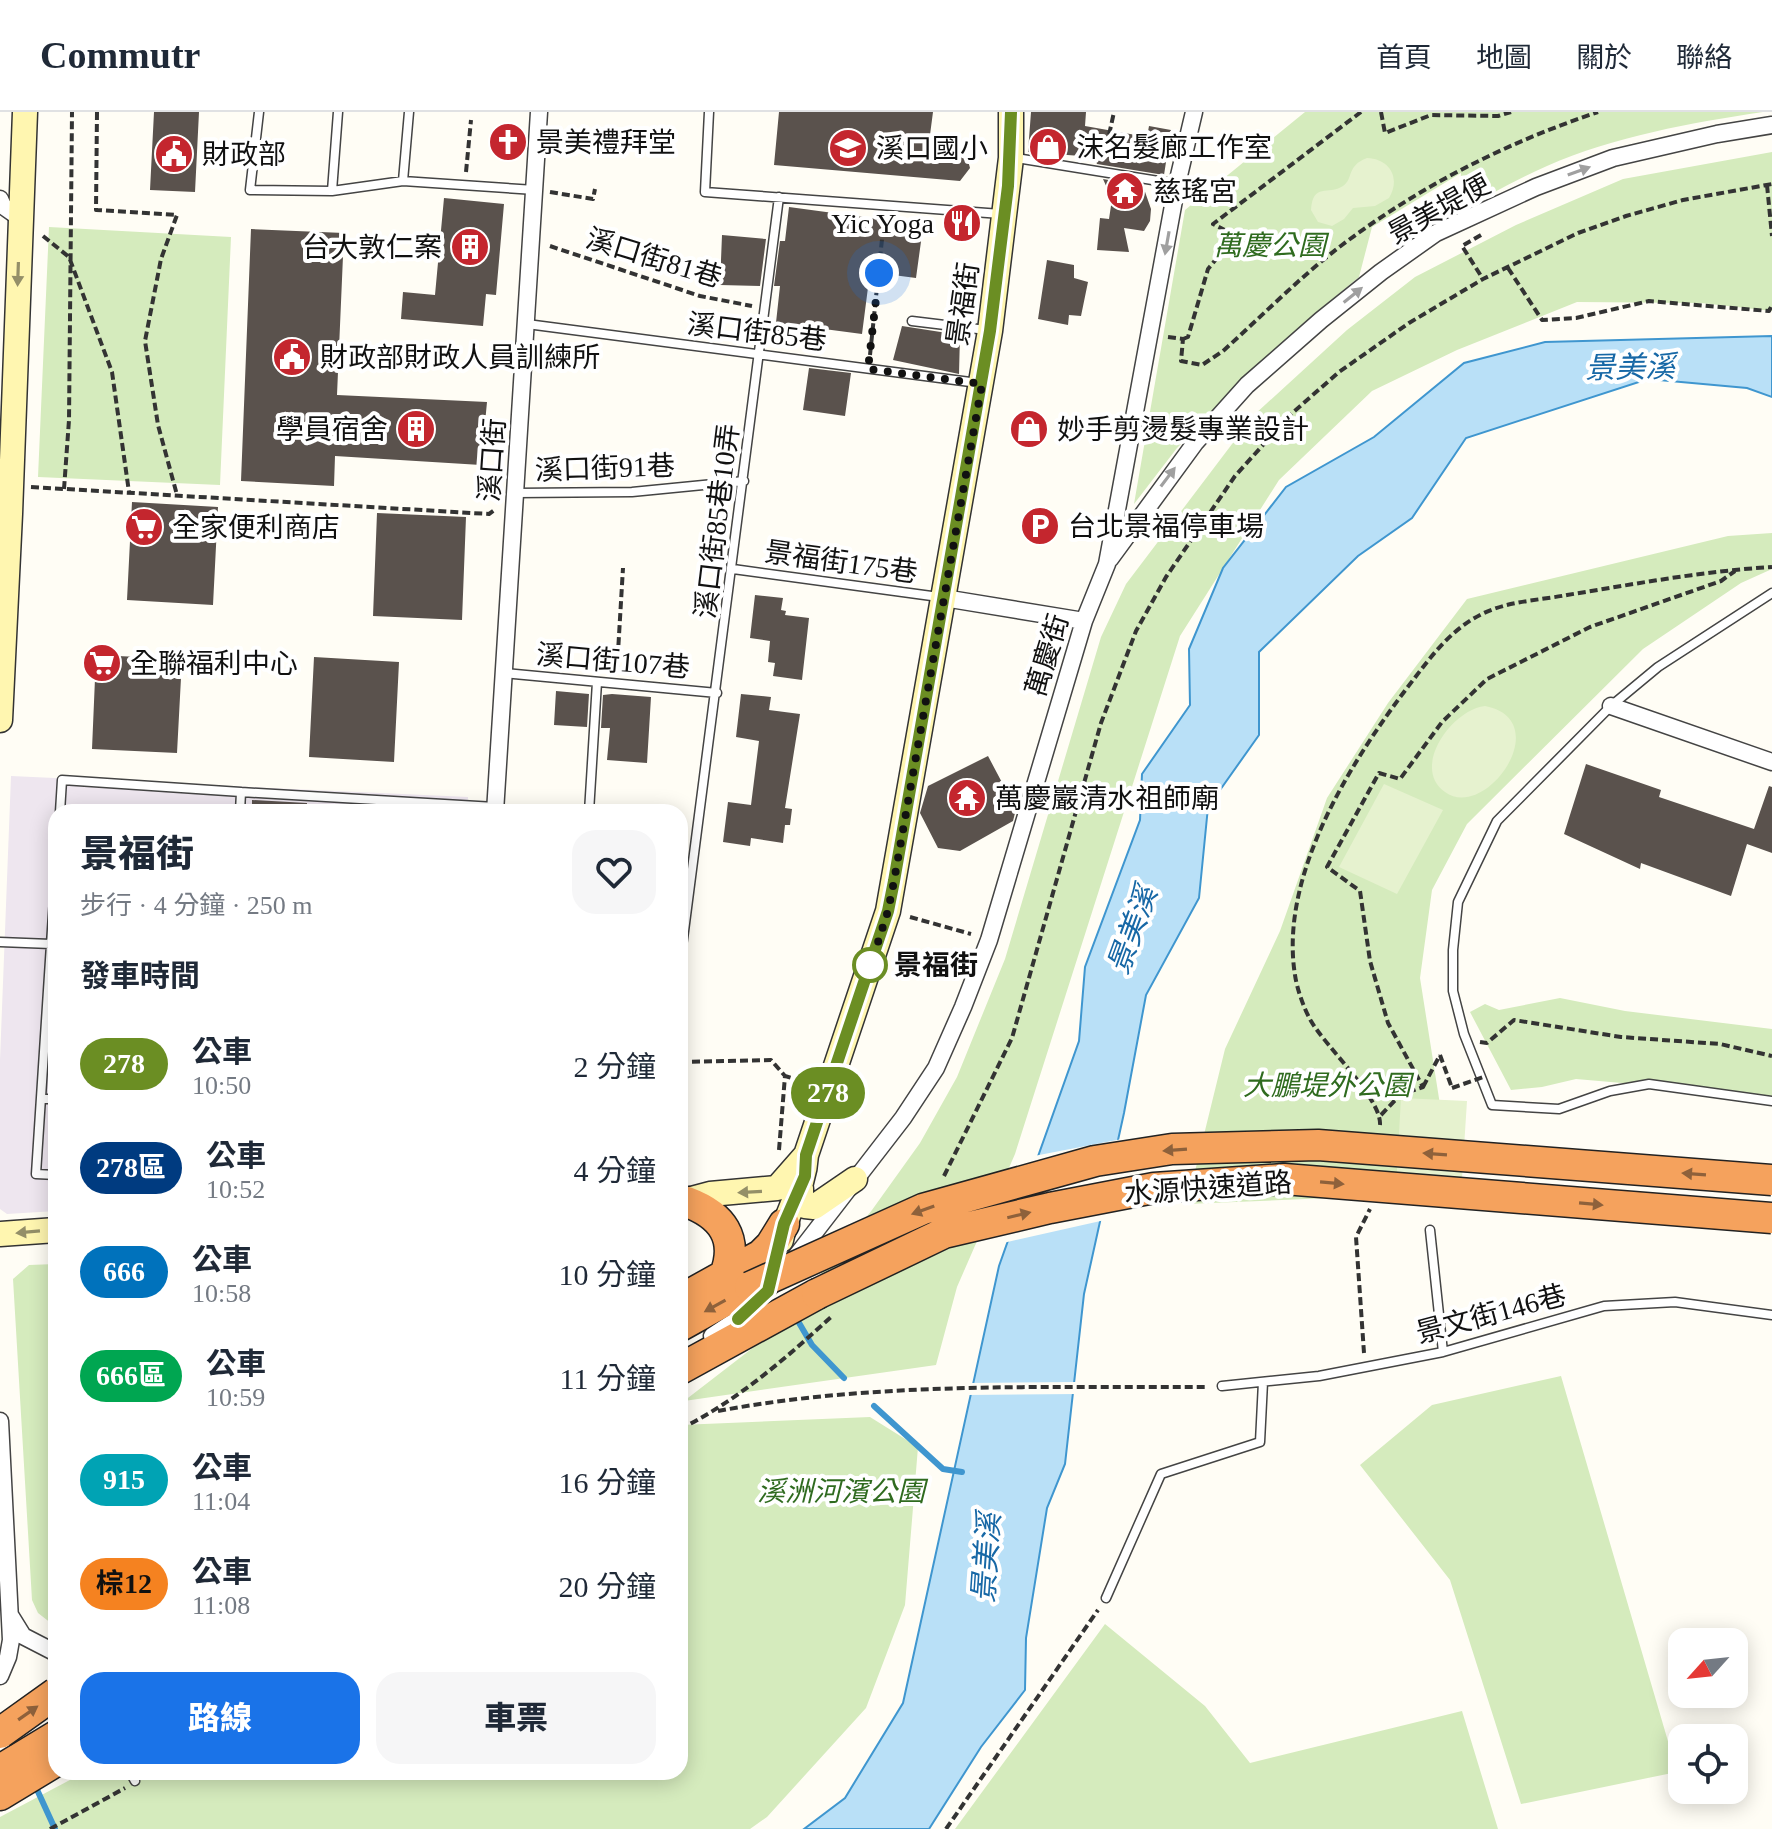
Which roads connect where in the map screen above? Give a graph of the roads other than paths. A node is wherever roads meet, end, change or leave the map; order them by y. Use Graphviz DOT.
graph roads {
  1 [pos="25,112"];
  2 [pos="259,112"];
  3 [pos="338,112"];
  4 [pos="409,112"];
  5 [pos="539,112"];
  6 [pos="709,112"];
  7 [pos="1011,112"];
  8 [pos="1194,112"];
  9 [pos="1772,125"];
  10 [pos="1011,158"];
  11 [pos="403,181"];
  12 [pos="1177,184"];
  13 [pos="536,190"];
  14 [pos="332,191"];
  15 [pos="779,197"];
  16 [pos="0,200"];
  17 [pos="1006,214"];
  18 [pos="26,223"];
  19 [pos="912,321"];
  20 [pos="527,324"];
  21 [pos="990,331"];
  22 [pos="760,355"];
  23 [pos="982,384"];
  24 [pos="744,481"];
  25 [pos="516,493"];
  26 [pos="1107,564"];
  27 [pos="733,569"];
  28 [pos="1772,593"];
  29 [pos="944,598"];
  30 [pos="1084,621"];
  31 [pos="504,673"];
  32 [pos="597,682"];
  33 [pos="717,693"];
  34 [pos="1611,706"];
  35 [pos="0,720"];
  36 [pos="1772,762"];
  37 [pos="241,792"];
  38 [pos="366,800"];
  39 [pos="60,804"];
  40 [pos="240,804"];
  41 [pos="366,804"];
  42 [pos="418,804"];
  43 [pos="495,804"];
  44 [pos="589,804"];
  45 [pos="688,897"];
  46 [pos="0,942"];
  47 [pos="48,944"];
  48 [pos="48,990"];
  49 [pos="41,1099"];
  50 [pos="48,1099"];
  51 [pos="1772,1101"];
  52 [pos="48,1175"];
  53 [pos="855,1179"];
  54 [pos="1772,1180"];
  55 [pos="789,1189"];
  56 [pos="688,1201"];
  57 [pos="688,1204"];
  58 [pos="1772,1218"];
  59 [pos="784,1224"];
  60 [pos="1430,1230"];
  61 [pos="48,1231"];
  62 [pos="0,1234"];
  63 [pos="725,1275"];
  64 [pos="768,1291"];
  65 [pos="688,1303"];
  66 [pos="688,1305"];
  67 [pos="1772,1315"];
  68 [pos="688,1351"];
  69 [pos="1443,1352"];
  70 [pos="688,1365"];
  71 [pos="1263,1382"];
  72 [pos="1222,1386"];
  73 [pos="0,1421"];
  74 [pos="1106,1598"];
  75 [pos="9,1613"];
  76 [pos="48,1649"];
  77 [pos="0,1676"];
  78 [pos="48,1699"];
  79 [pos="0,1733"];
  80 [pos="48,1741"];
  81 [pos="48,1754"];
  82 [pos="48,1766"];
  83 [pos="0,1770"];
  84 [pos="0,1784"];
  85 [pos="0,1795"];
  1 -- 18 [label="street"];
  2 -- 14 [label="lane"];
  3 -- 14 [label="lane"];
  4 -- 11 [label="lane"];
  5 -- 13 [label="street, 溪口街"];
  6 -- 15 [label="lane"];
  7 -- 10 [label="street, 景福街"];
  8 -- 12 [label="street, 萬慶街"];
  26 -- 9 [label="street, 景美堤便, one-way"];
  10 -- 12 [label="lane"];
  10 -- 17 [label="street, 景福街"];
  11 -- 13 [label="lane"];
  11 -- 14 [label="lane"];
  12 -- 26 [label="street, 萬慶街, one-way"];
  13 -- 20 [label="street, 溪口街"];
  15 -- 17 [label="lane"];
  15 -- 22 [label="lane, 溪口街85巷10弄"];
  16 -- 18 [label="street"];
  17 -- 21 [label="street, 景福街"];
  18 -- 35 [label="street, one-way"];
  19 -- 21 [label="lane"];
  20 -- 22 [label="lane, 溪口街85巷"];
  20 -- 25 [label="street, 溪口街"];
  21 -- 23 [label="street, 景福街"];
  22 -- 23 [label="lane, 溪口街85巷"];
  22 -- 24 [label="lane, 溪口街85巷10弄"];
  23 -- 29 [label="street, 景福街"];
  24 -- 25 [label="lane, 溪口街91巷"];
  24 -- 27 [label="lane, 溪口街85巷10弄"];
  25 -- 31 [label="street, 溪口街"];
  26 -- 30 [label="street, 萬慶街"];
  27 -- 29 [label="lane, 景福街175巷"];
  27 -- 33 [label="lane, 溪口街85巷10弄"];
  28 -- 34 [label="lane"];
  29 -- 30 [label="street"];
  29 -- 55 [label="street, 景福街"];
  30 -- 53 [label="street, 萬慶街"];
  31 -- 32 [label="lane, 溪口街107巷"];
  31 -- 43 [label="street, 溪口街"];
  32 -- 33 [label="lane, 溪口街107巷"];
  32 -- 44 [label="lane"];
  33 -- 45 [label="lane, 溪口街85巷10弄"];
  34 -- 36 [label="street"];
  34 -- 51 [label="lane"];
  37 -- 38 [label="lane"];
  37 -- 39 [label="lane"];
  37 -- 40 [label="lane"];
  38 -- 41 [label="lane"];
  38 -- 42 [label="lane"];
  46 -- 47 [label="lane"];
  48 -- 49 [label="lane"];
  49 -- 50 [label="lane"];
  49 -- 52 [label="lane"];
  53 -- 55 [label="street"];
  53 -- 64 [label="street, 萬慶街"];
  54 -- 66 [label="highway, 水源快速道路, one-way, bridge"];
  55 -- 56 [label="street, one-way"];
  55 -- 59 [label="street, 景福街"];
  57 -- 63 [label="highway"];
  70 -- 58 [label="highway, 水源快速道路, one-way, bridge"];
  59 -- 63 [label="highway"];
  59 -- 64 [label="street, 景福街"];
  60 -- 69 [label="lane"];
  61 -- 62 [label="street, one-way"];
  63 -- 65 [label="highway"];
  64 -- 68 [label="street, 萬慶街"];
  67 -- 69 [label="lane, 景文街146巷"];
  69 -- 71 [label="lane, 景文街146巷"];
  71 -- 72 [label="lane, 景文街146巷"];
  71 -- 74 [label="lane"];
  73 -- 75 [label="street"];
  75 -- 76 [label="street"];
  75 -- 77 [label="street"];
  79 -- 78 [label="highway, one-way, bridge"];
  80 -- 83 [label="highway"];
  81 -- 84 [label="street"];
  82 -- 85 [label="highway"];
}
